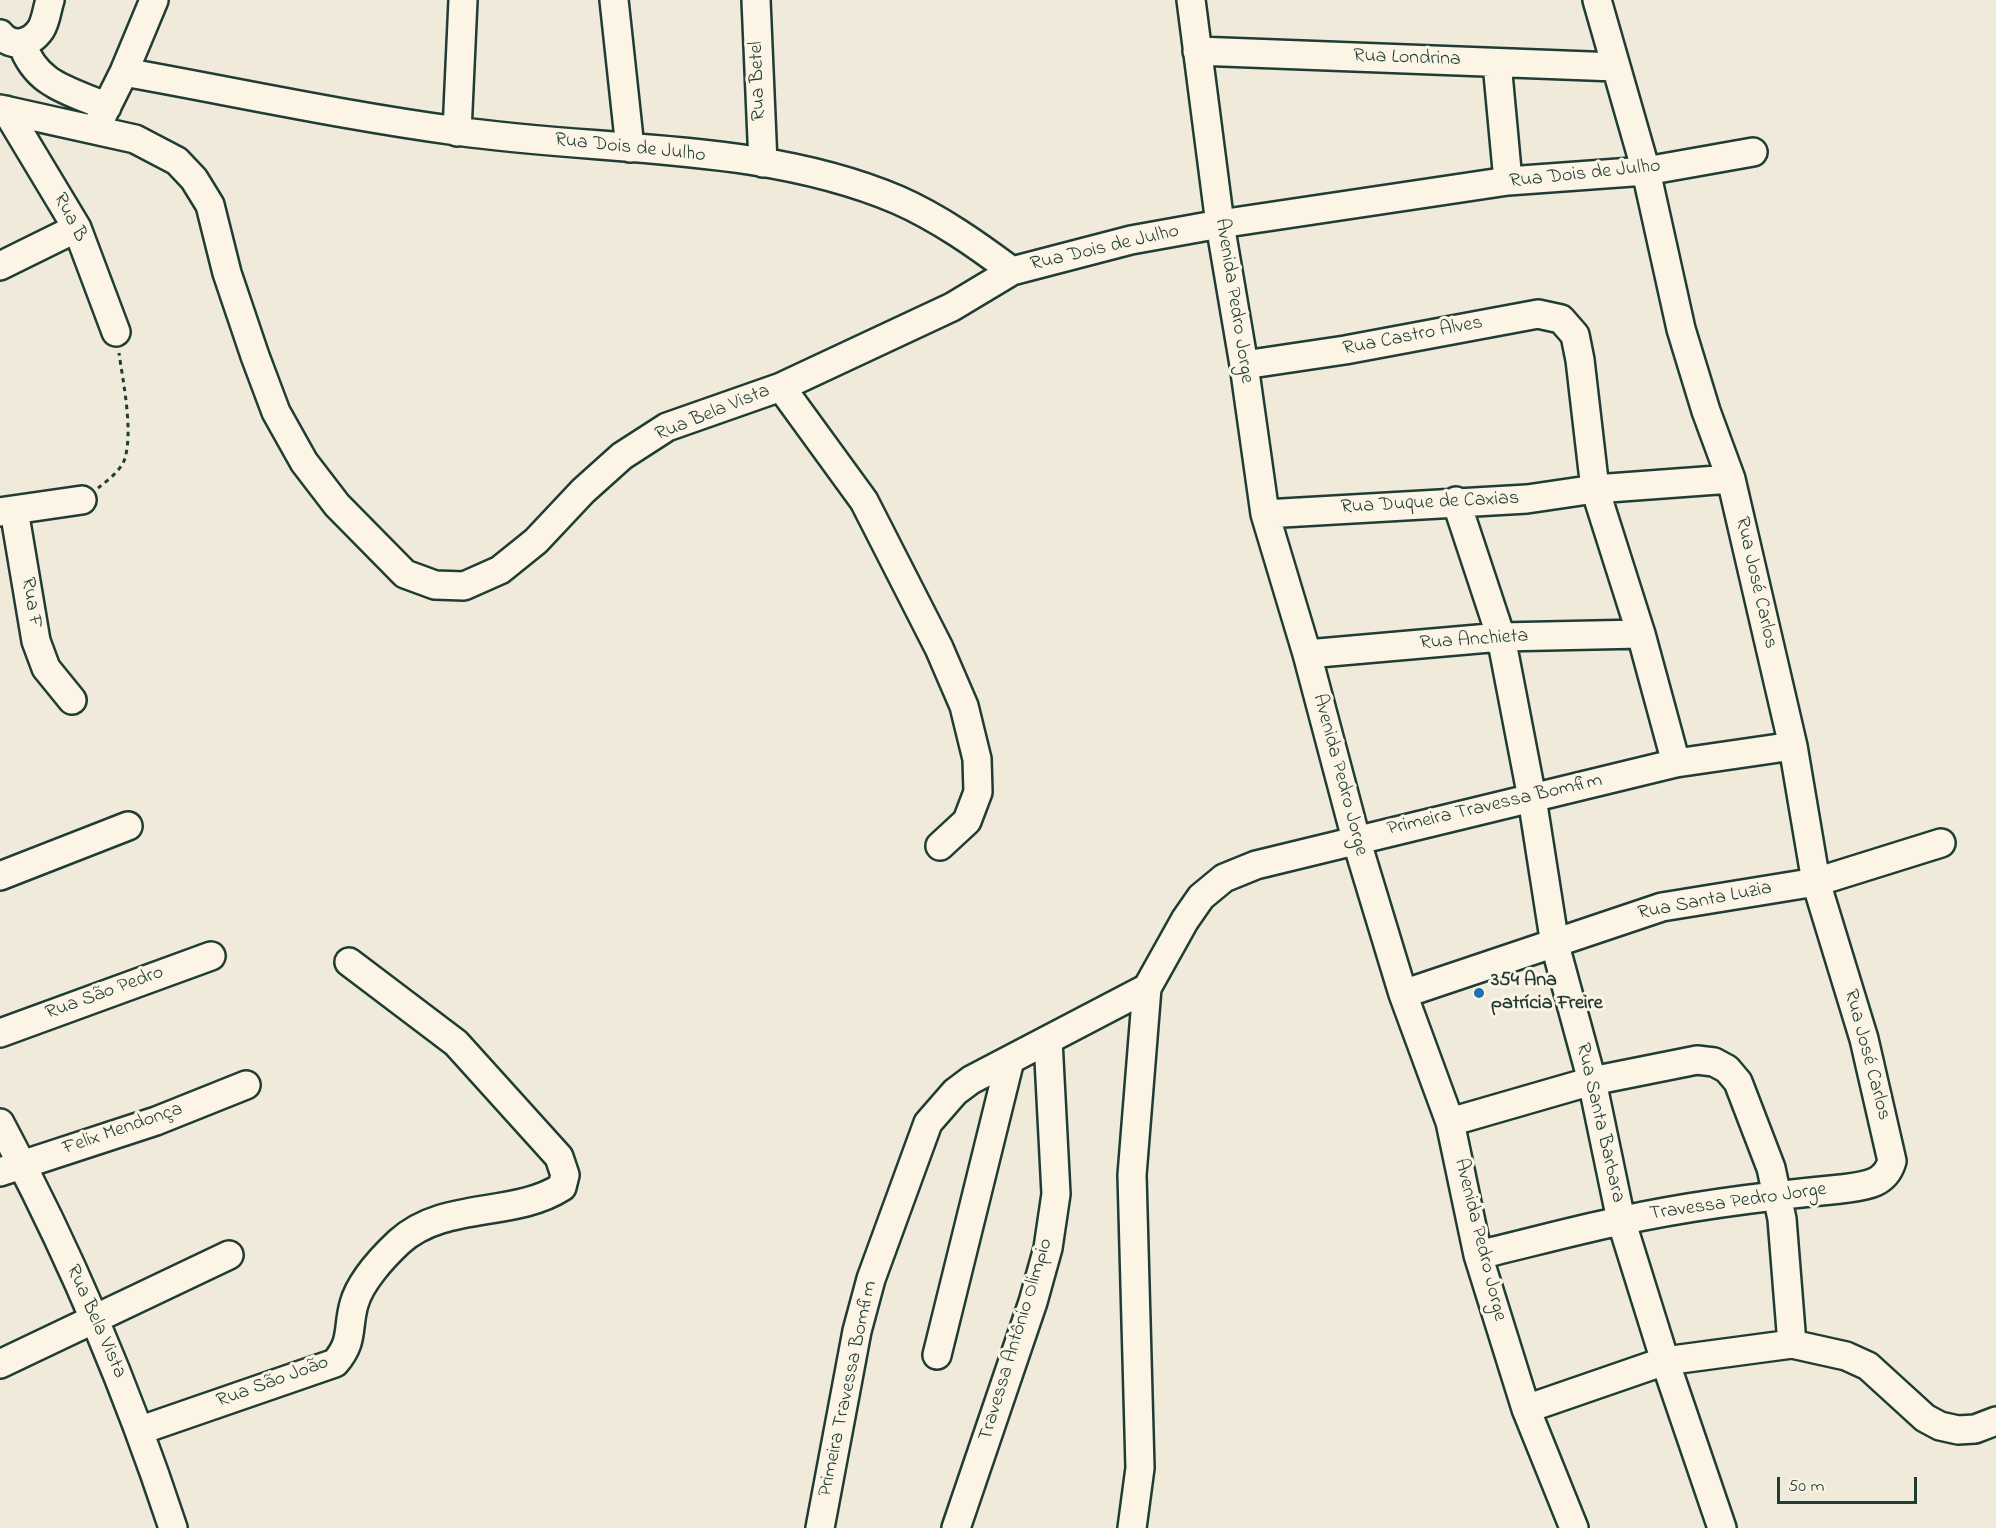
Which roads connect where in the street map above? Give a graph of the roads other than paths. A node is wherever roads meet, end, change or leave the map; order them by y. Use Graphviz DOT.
graph roads {
  1 [pos="50,0"];
  2 [pos="154,0"];
  3 [pos="463,0"];
  4 [pos="614,0"];
  5 [pos="756,0"];
  6 [pos="1191,0"];
  7 [pos="1597,0"];
  8 [pos="11,39"];
  9 [pos="1197,51"];
  10 [pos="1497,63"];
  11 [pos="1617,67"];
  12 [pos="124,72"];
  13 [pos="107,107"];
  14 [pos="3,110"];
  15 [pos="94,130"];
  16 [pos="457,132"];
  17 [pos="630,148"];
  18 [pos="1753,152"];
  19 [pos="763,163"];
  20 [pos="1646,171"];
  21 [pos="1509,181"];
  22 [pos="1220,224"];
  23 [pos="77,228"];
  24 [pos="0,266"];
  25 [pos="1012,271"];
  26 [pos="116,333"];
  27 [pos="1244,365"];
  28 [pos="781,387"];
  29 [pos="1731,479"];
  30 [pos="1595,489"];
  31 [pos="82,500"];
  32 [pos="1456,501"];
  33 [pos="7,511"];
  34 [pos="1265,514"];
  35 [pos="1641,634"];
  36 [pos="1501,638"];
  37 [pos="1307,654"];
  38 [pos="72,700"];
  39 [pos="1793,746"];
  40 [pos="1676,763"];
  41 [pos="1532,798"];
  42 [pos="128,826"];
  43 [pos="1356,839"];
  44 [pos="1941,843"];
  45 [pos="940,846"];
  46 [pos="0,876"];
  47 [pos="1816,882"];
  48 [pos="1555,945"];
  49 [pos="211,956"];
  50 [pos="349,962"];
  51 [pos="1147,988"];
  52 [pos="1403,994"];
  53 [pos="0,1033"];
  54 [pos="1048,1040"];
  55 [pos="1010,1060"];
  56 [pos="1592,1082"];
  57 [pos="246,1085"];
  58 [pos="1450,1122"];
  59 [pos="0,1123"];
  60 [pos="11,1168"];
  61 [pos="1889,1170"];
  62 [pos="1778,1195"];
  63 [pos="1622,1220"];
  64 [pos="229,1255"];
  65 [pos="1478,1255"];
  66 [pos="95,1318"];
  67 [pos="1792,1344"];
  68 [pos="937,1355"];
  69 [pos="1665,1361"];
  70 [pos="0,1364"];
  71 [pos="1526,1409"];
  72 [pos="1996,1420"];
  73 [pos="141,1430"];
  74 [pos="173,1528"];
  75 [pos="820,1528"];
  76 [pos="956,1528"];
  77 [pos="1132,1528"];
  78 [pos="1574,1528"];
  79 [pos="1722,1528"];
  1 -- 8 [label="street"];
  2 -- 12 [label="street"];
  3 -- 16 [label="street"];
  4 -- 17 [label="street"];
  5 -- 19 [label="street, Rua Betel"];
  6 -- 9 [label="street, Avenida Pedro Jorge"];
  7 -- 11 [label="street, Rua José Carlos"];
  8 -- 13 [label="street"];
  9 -- 10 [label="street, Rua Londrina"];
  9 -- 22 [label="street, Avenida Pedro Jorge"];
  10 -- 11 [label="street, Rua Londrina"];
  10 -- 21 [label="street"];
  11 -- 20 [label="street, Rua José Carlos"];
  12 -- 13 [label="street"];
  12 -- 16 [label="street, Rua Dois de Julho"];
  13 -- 15 [label="street"];
  14 -- 15 [label="street"];
  14 -- 23 [label="street, Rua B"];
  15 -- 28 [label="street, Rua Bela Vista"];
  16 -- 17 [label="street, Rua Dois de Julho"];
  17 -- 19 [label="street, Rua Dois de Julho"];
  18 -- 20 [label="street, Rua Dois de Julho"];
  19 -- 25 [label="street, Rua Dois de Julho"];
  20 -- 21 [label="street, Rua Dois de Julho"];
  20 -- 29 [label="street, Rua José Carlos"];
  21 -- 22 [label="street, Rua Dois de Julho"];
  22 -- 25 [label="street, Rua Dois de Julho"];
  22 -- 27 [label="street, Avenida Pedro Jorge"];
  23 -- 24 [label="street"];
  23 -- 26 [label="street, Rua B"];
  25 -- 28 [label="street, Rua Bela Vista"];
  27 -- 30 [label="street, Rua Castro Alves"];
  27 -- 34 [label="street, Avenida Pedro Jorge"];
  28 -- 45 [label="street"];
  29 -- 30 [label="street, Rua Duque de Caxias"];
  29 -- 39 [label="street, Rua José Carlos"];
  30 -- 32 [label="street, Rua Duque de Caxias"];
  30 -- 35 [label="street"];
  31 -- 33 [label="street"];
  32 -- 34 [label="street, Rua Duque de Caxias"];
  32 -- 36 [label="street, Rua Santa Barbara"];
  33 -- 38 [label="street, Rua F"];
  34 -- 37 [label="street, Avenida Pedro Jorge"];
  35 -- 36 [label="street, Rua Anchieta"];
  35 -- 40 [label="street"];
  36 -- 37 [label="street, Rua Anchieta"];
  36 -- 41 [label="street, Rua Santa Barbara"];
  37 -- 43 [label="street, Avenida Pedro Jorge"];
  39 -- 40 [label="street, Primeira Travessa Bomfim"];
  39 -- 47 [label="street, Rua José Carlos"];
  40 -- 41 [label="street, Primeira Travessa Bomfim"];
  41 -- 43 [label="street, Primeira Travessa Bomfim"];
  41 -- 48 [label="street, Rua Santa Barbara"];
  42 -- 46 [label="street"];
  43 -- 51 [label="street, Primeira Travessa Bomfim"];
  43 -- 52 [label="street, Avenida Pedro Jorge"];
  44 -- 47 [label="street, Rua Santa Luzia"];
  47 -- 48 [label="street, Rua Santa Luzia"];
  47 -- 61 [label="street, Rua José Carlos"];
  48 -- 52 [label="street, Rua Santa Luzia"];
  48 -- 56 [label="street, Rua Santa Barbara"];
  49 -- 53 [label="street, Rua São Pedro"];
  50 -- 73 [label="street, Rua São João"];
  51 -- 54 [label="street, Primeira Travessa Bomfim"];
  51 -- 77 [label="street"];
  52 -- 58 [label="street, Avenida Pedro Jorge"];
  54 -- 55 [label="street, Primeira Travessa Bomfim"];
  54 -- 76 [label="street, Travessa Antônio Olimpio"];
  55 -- 68 [label="street"];
  55 -- 75 [label="street, Primeira Travessa Bomfim"];
  56 -- 58 [label="street"];
  56 -- 62 [label="street"];
  56 -- 63 [label="street, Rua Santa Barbara"];
  57 -- 60 [label="street, Felix Mendonça"];
  58 -- 65 [label="street, Avenida Pedro Jorge"];
  59 -- 60 [label="street, Rua Bela Vista"];
  60 -- 66 [label="street, Rua Bela Vista"];
  61 -- 62 [label="street, Travessa Pedro Jorge"];
  62 -- 63 [label="street, Travessa Pedro Jorge"];
  62 -- 67 [label="street"];
  63 -- 65 [label="street, Travessa Pedro Jorge"];
  63 -- 69 [label="street, Rua Santa Barbara"];
  64 -- 66 [label="street"];
  65 -- 71 [label="street, Avenida Pedro Jorge"];
  66 -- 70 [label="street"];
  66 -- 73 [label="street, Rua Bela Vista"];
  67 -- 69 [label="street"];
  67 -- 72 [label="street"];
  69 -- 71 [label="street"];
  69 -- 79 [label="street, Rua Santa Barbara"];
  71 -- 78 [label="street, Avenida Pedro Jorge"];
  73 -- 74 [label="street, Rua Bela Vista"];
}
